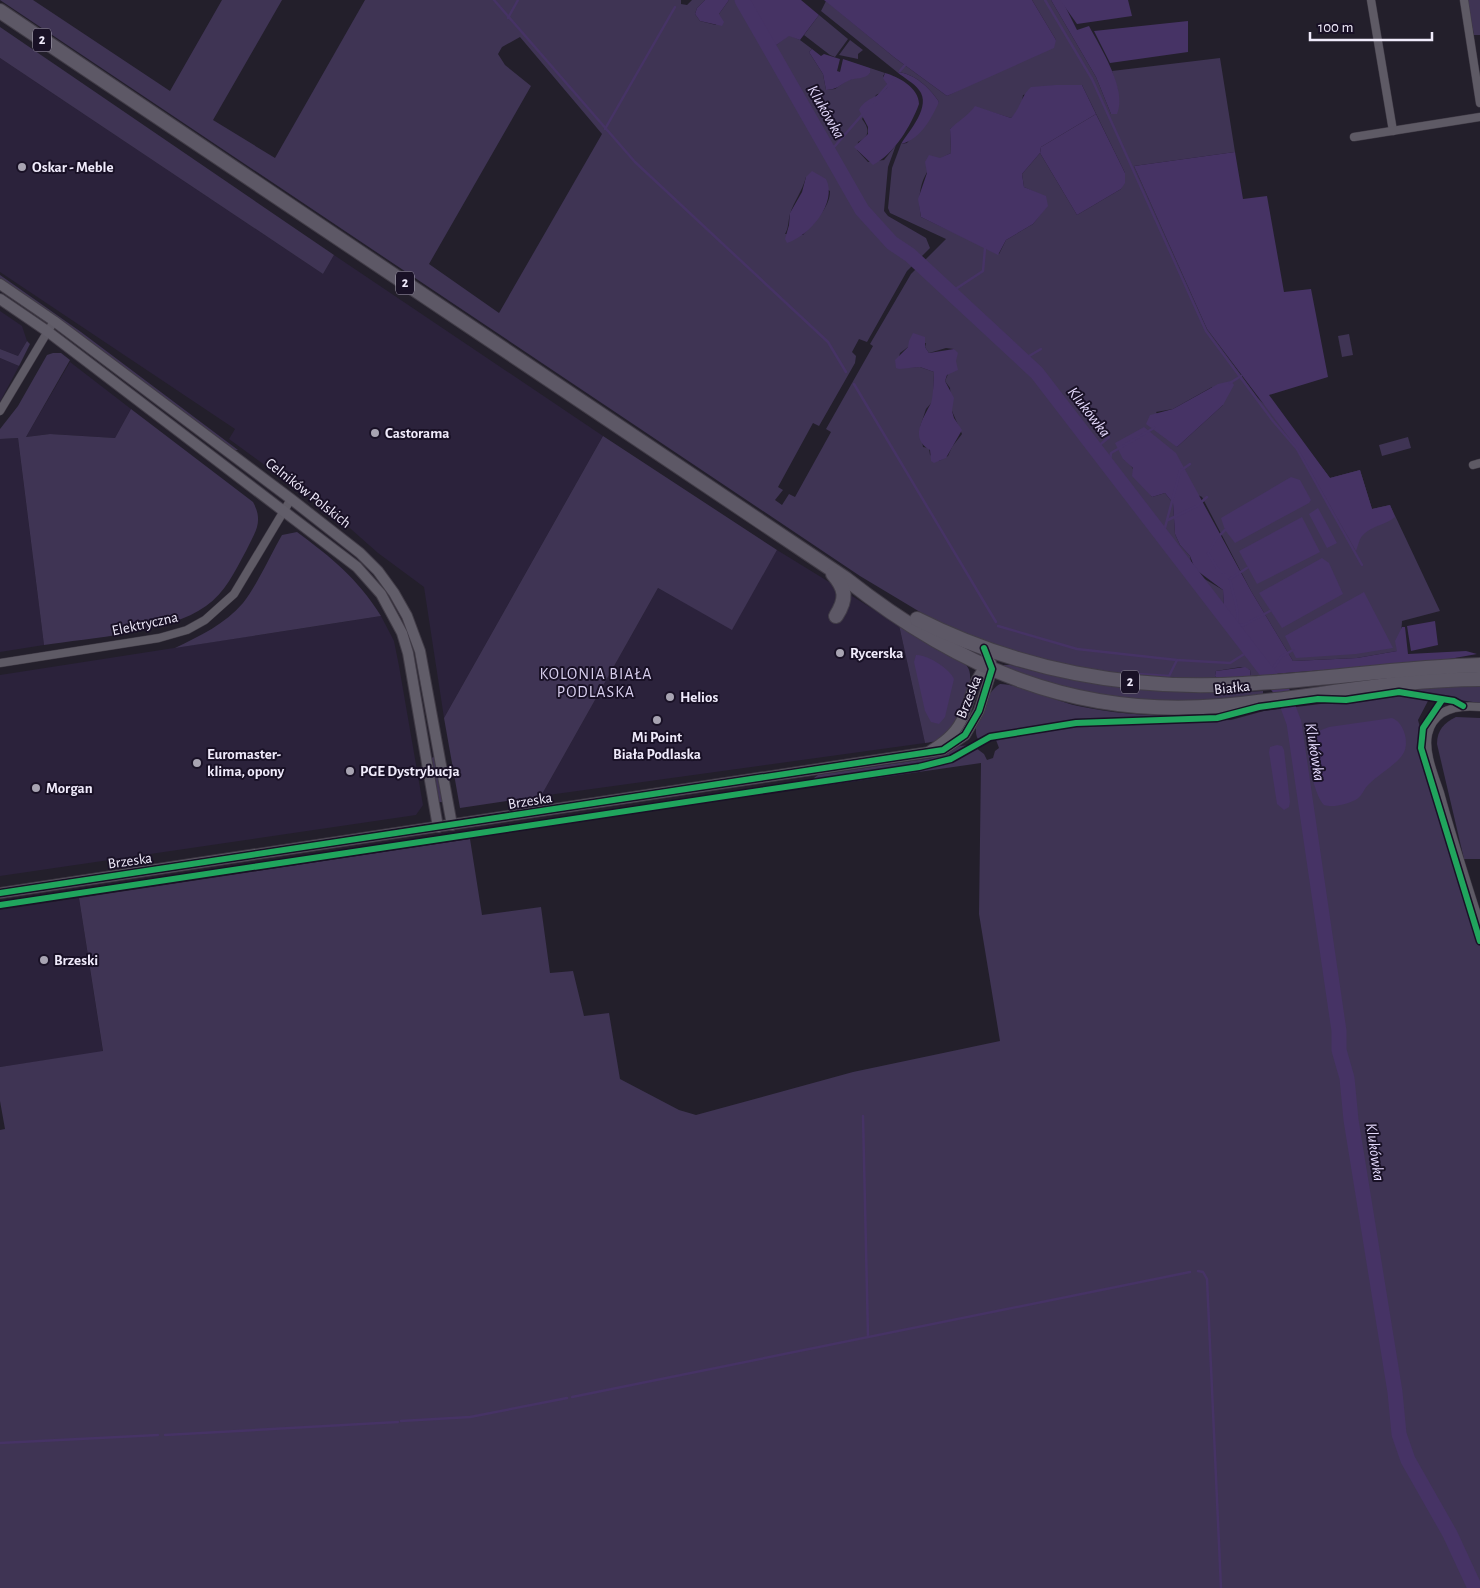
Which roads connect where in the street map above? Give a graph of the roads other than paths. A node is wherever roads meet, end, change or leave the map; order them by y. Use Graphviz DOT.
graph roads {
  1 [pos="1371,0"];
  2 [pos="1464,0"];
  3 [pos="0,11"];
  4 [pos="1480,103"];
  5 [pos="1480,117"];
  6 [pos="1393,131"];
  7 [pos="1354,137"];
  8 [pos="0,284"];
  9 [pos="0,299"];
  10 [pos="54,321"];
  11 [pos="47,331"];
  12 [pos="0,411"];
  13 [pos="291,499"];
  14 [pos="284,509"];
  15 [pos="822,562"];
  16 [pos="846,578"];
  17 [pos="836,616"];
  18 [pos="412,629"];
  19 [pos="402,633"];
  20 [pos="984,648"];
  21 [pos="1008,656"];
  22 [pos="0,663"];
  23 [pos="1480,665"];
  24 [pos="989,666"];
  25 [pos="1480,680"];
  26 [pos="1480,707"];
  27 [pos="452,826"];
  28 [pos="438,828"];
  29 [pos="0,893"];
  30 [pos="1480,924"];
  1 -- 6 [label="street"];
  2 -- 4 [label="street"];
  3 -- 15 [label="highway, 2"];
  5 -- 6 [label="street"];
  6 -- 7 [label="street"];
  8 -- 10 [label="street, Celników Polskich"];
  9 -- 11 [label="street, Celników Polskich"];
  10 -- 11 [label="street"];
  10 -- 13 [label="street, Celników Polskich"];
  11 -- 12 [label="street"];
  11 -- 14 [label="street, Celników Polskich"];
  13 -- 14 [label="street, Elektryczna"];
  13 -- 18 [label="street, Celników Polskich"];
  14 -- 19 [label="street, Celników Polskich"];
  14 -- 22 [label="street, Elektryczna"];
  15 -- 16 [label="highway, 2"];
  15 -- 17 [label="highway"];
  16 -- 20 [label="highway, 2"];
  16 -- 24 [label="highway, 2"];
  18 -- 19 [label="street"];
  18 -- 27 [label="street, Celników Polskich"];
  19 -- 28 [label="street, Celników Polskich"];
  20 -- 21 [label="highway, 2"];
  20 -- 24 [label="street, Brzeska"];
  21 -- 23 [label="highway, Białka / 2"];
  21 -- 24 [label="street, Brzeska"];
  24 -- 25 [label="highway, Białka / 2"];
  24 -- 27 [label="street, Brzeska"];
  26 -- 30 [label="street"];
  27 -- 28 [label="street, Brzeska"];
  28 -- 29 [label="street, Brzeska"];
}
